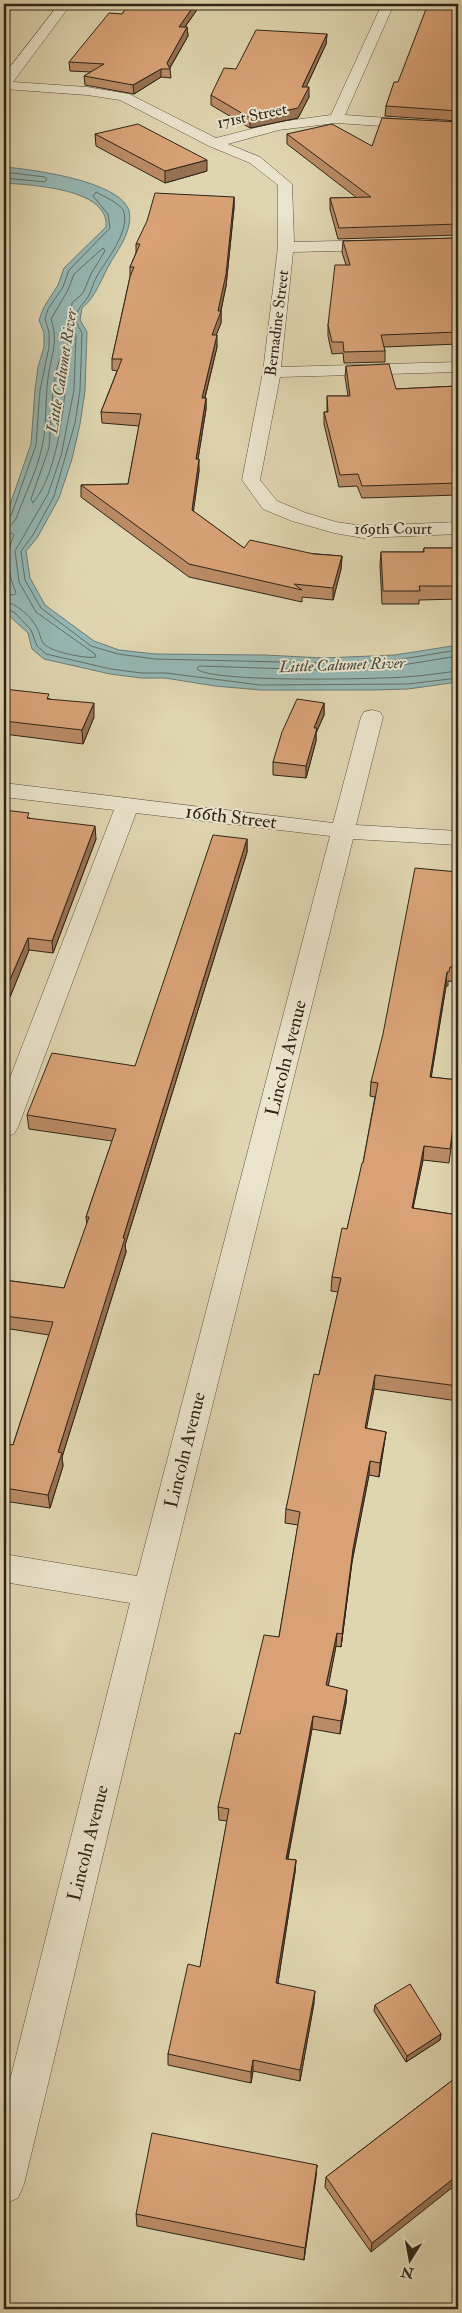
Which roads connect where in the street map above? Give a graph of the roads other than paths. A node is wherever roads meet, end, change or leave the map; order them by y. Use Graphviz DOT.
graph roads {
  1 [pos="65,4"];
  2 [pos="388,4"];
  3 [pos="4,84"];
  4 [pos="336,119"];
  5 [pos="458,127"];
  6 [pos="214,143"];
  7 [pos="391,244"];
  8 [pos="286,247"];
  9 [pos="458,367"];
  10 [pos="272,372"];
  11 [pos="300,517"];
  12 [pos="458,528"];
  13 [pos="372,717"];
  14 [pos="4,790"];
  15 [pos="127,805"];
  16 [pos="343,831"];
  17 [pos="458,838"];
  18 [pos="4,1128"];
  19 [pos="4,1568"];
  20 [pos="149,1592"];
  21 [pos="4,2184"];
  1 -- 3 [label="street"];
  2 -- 4 [label="street"];
  3 -- 6 [label="street, 171st Street"];
  4 -- 5 [label="street, 171st Street"];
  4 -- 6 [label="street, 171st Street"];
  6 -- 8 [label="street, Bernadine Street"];
  7 -- 8 [label="street"];
  8 -- 10 [label="street, Bernadine Street"];
  9 -- 10 [label="street"];
  10 -- 11 [label="street, Bernadine Street"];
  11 -- 12 [label="street, 169th Court"];
  13 -- 16 [label="street, Lincoln Avenue"];
  14 -- 15 [label="street, 166th Street"];
  15 -- 16 [label="street, 166th Street"];
  15 -- 18 [label="street"];
  16 -- 17 [label="street, 166th Street"];
  16 -- 20 [label="street, Lincoln Avenue"];
  19 -- 20 [label="street"];
  20 -- 21 [label="street, Lincoln Avenue"];
}
